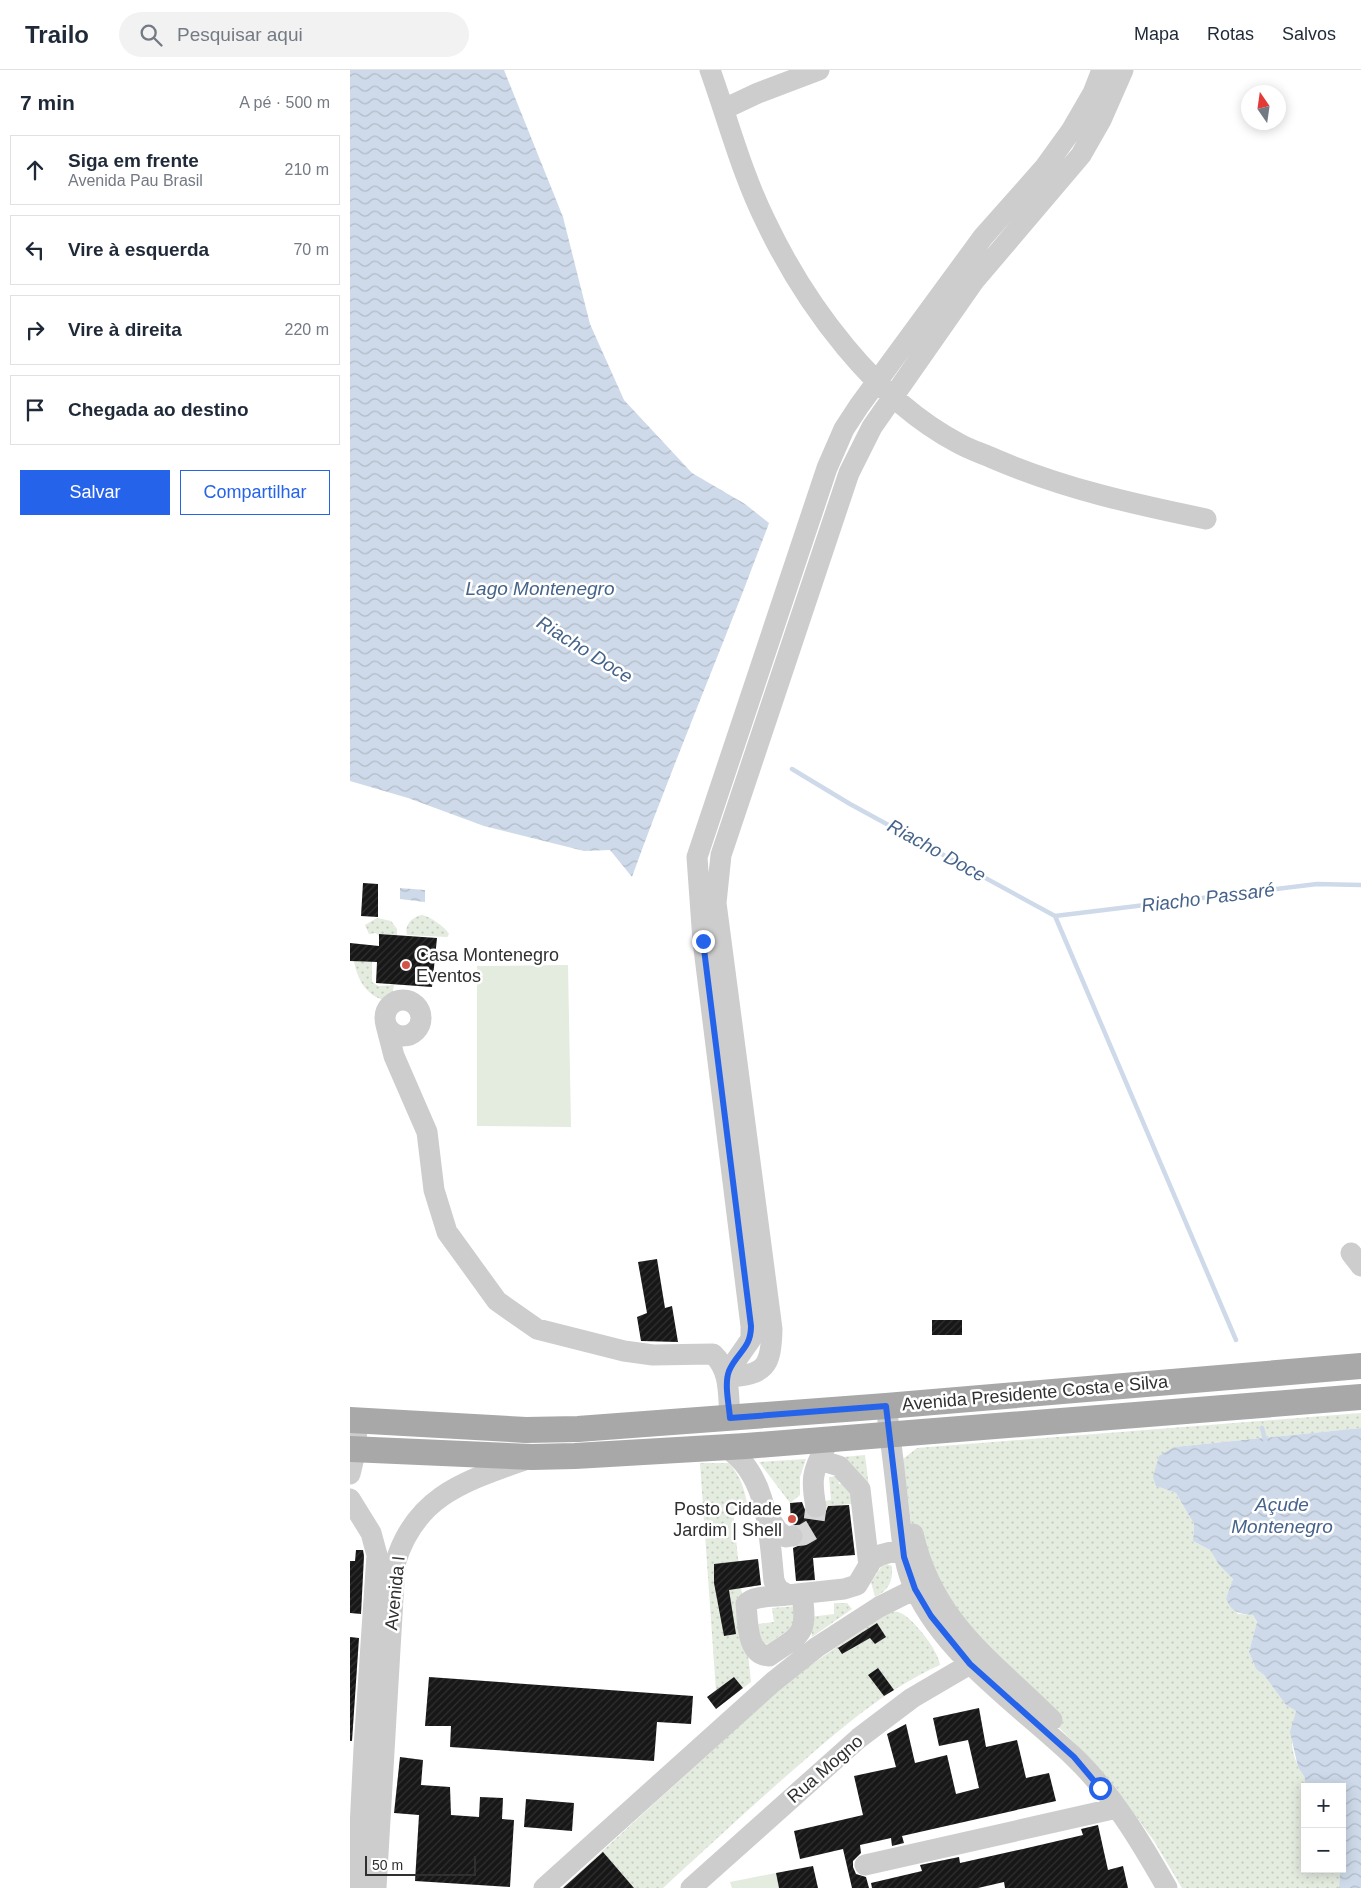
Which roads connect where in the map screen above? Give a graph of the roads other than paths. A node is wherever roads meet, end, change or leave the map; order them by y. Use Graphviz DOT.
graph roads {
  1 [pos="710,70"];
  2 [pos="819,70"];
  3 [pos="1102,70"];
  4 [pos="1123,70"];
  5 [pos="724,109"];
  6 [pos="877,380"];
  7 [pos="894,395"];
  8 [pos="1206,519"];
  9 [pos="386,1025"];
  10 [pos="1361,1366"];
  11 [pos="727,1377"];
  12 [pos="1361,1397"];
  13 [pos="886,1406"];
  14 [pos="730,1418"];
  15 [pos="354,1420"];
  16 [pos="890,1434"];
  17 [pos="726,1447"];
  18 [pos="353,1449"];
  19 [pos="825,1449"];
  20 [pos="532,1457"];
  21 [pos="903,1459"];
  22 [pos="350,1474"];
  23 [pos="350,1499"];
  24 [pos="816,1507"];
  25 [pos="766,1513"];
  26 [pos="792,1536"];
  27 [pos="903,1548"];
  28 [pos="869,1566"];
  29 [pos="850,1587"];
  30 [pos="915,1589"];
  31 [pos="867,1615"];
  32 [pos="970,1664"];
  33 [pos="378,1685"];
  34 [pos="357,1748"];
  35 [pos="1117,1808"];
  36 [pos="865,1865"];
  37 [pos="357,1888"];
  38 [pos="376,1888"];
  39 [pos="544,1888"];
  40 [pos="691,1888"];
  41 [pos="1167,1888"];
  42 [pos="1182,1888"];
  1 -- 5 [label="street"];
  2 -- 5 [label="street"];
  3 -- 6 [label="street"];
  4 -- 7 [label="street"];
  5 -- 6 [label="street"];
  6 -- 7 [label="street"];
  6 -- 11 [label="street"];
  7 -- 8 [label="street"];
  7 -- 11 [label="street"];
  9 -- 11 [label="street"];
  10 -- 13 [label="main road, Avenida Presidente Costa e Silva"];
  11 -- 14 [label="street"];
  12 -- 16 [label="main road, Avenida Presidente Costa e Silva"];
  13 -- 14 [label="main road, Avenida Presidente Costa e Silva"];
  13 -- 16 [label="street"];
  14 -- 15 [label="main road, Avenida Presidente Costa e Silva"];
  15 -- 18 [label="street"];
  16 -- 19 [label="main road, Avenida Presidente Costa e Silva"];
  16 -- 27 [label="street"];
  17 -- 19 [label="main road, Avenida Presidente Costa e Silva"];
  17 -- 20 [label="main road, Avenida Presidente Costa e Silva"];
  17 -- 25 [label="street"];
  18 -- 20 [label="main road, Avenida Presidente Costa e Silva"];
  18 -- 22 [label="street"];
  19 -- 24 [label="street"];
  19 -- 28 [label="street"];
  20 -- 33 [label="street, Avenida I"];
  21 -- 42 [label="street"];
  23 -- 33 [label="street, Avenida I"];
  25 -- 26 [label="street"];
  25 -- 29 [label="street"];
  27 -- 28 [label="street"];
  27 -- 30 [label="street"];
  28 -- 29 [label="street"];
  29 -- 31 [label="street"];
  30 -- 31 [label="street"];
  30 -- 32 [label="street"];
  31 -- 39 [label="street"];
  32 -- 35 [label="street"];
  32 -- 40 [label="street, Rua Mogno"];
  33 -- 34 [label="street, Avenida I"];
  33 -- 38 [label="street, Avenida I"];
  34 -- 37 [label="street, Avenida I"];
  35 -- 36 [label="street"];
  35 -- 41 [label="street"];
}
